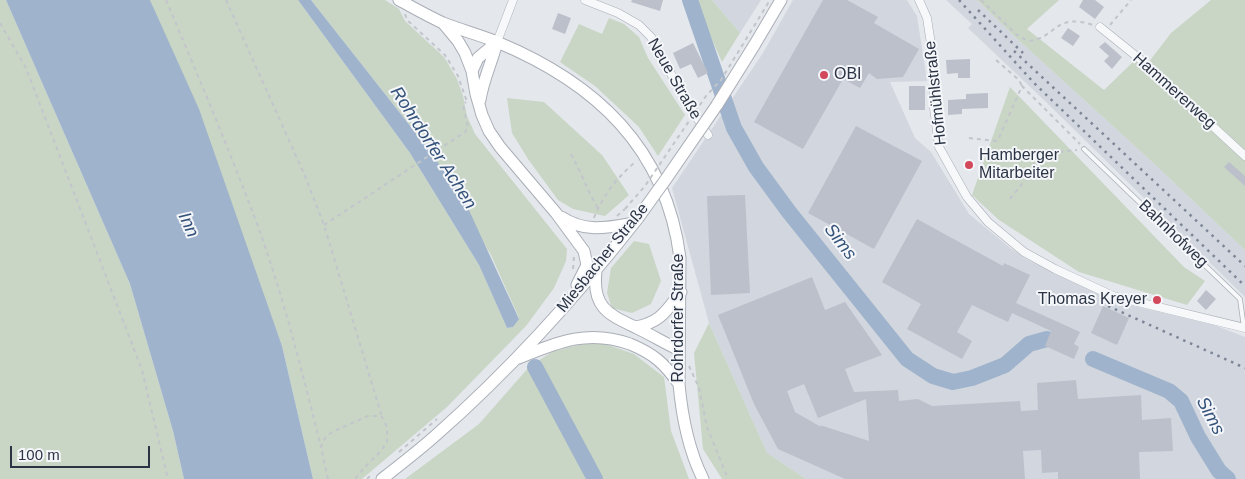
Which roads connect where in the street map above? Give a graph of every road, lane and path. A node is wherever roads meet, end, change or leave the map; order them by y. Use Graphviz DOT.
graph roads {
  1 [pos="166,0"];
  2 [pos="226,0"];
  3 [pos="399,0"];
  4 [pos="513,0"];
  5 [pos="585,0"];
  6 [pos="770,0"];
  7 [pos="780,0"];
  8 [pos="919,0"];
  9 [pos="981,0"];
  10 [pos="1131,0"];
  11 [pos="443,22"];
  12 [pos="0,23"];
  13 [pos="1103,29"];
  14 [pos="497,42"];
  15 [pos="996,60"];
  16 [pos="472,70"];
  17 [pos="1022,86"];
  18 [pos="466,101"];
  19 [pos="480,104"];
  20 [pos="708,135"];
  21 [pos="969,138"];
  22 [pos="1084,149"];
  23 [pos="1071,151"];
  24 [pos="571,154"];
  25 [pos="644,155"];
  26 [pos="1245,156"];
  27 [pos="1010,199"];
  28 [pos="598,208"];
  29 [pos="625,209"];
  30 [pos="556,213"];
  31 [pos="636,221"];
  32 [pos="592,222"];
  33 [pos="324,225"];
  34 [pos="574,255"];
  35 [pos="596,271"];
  36 [pos="572,273"];
  37 [pos="681,292"];
  38 [pos="548,325"];
  39 [pos="636,327"];
  40 [pos="1245,328"];
  41 [pos="679,353"];
  42 [pos="653,355"];
  43 [pos="515,360"];
  44 [pos="688,364"];
  45 [pos="679,384"];
  46 [pos="440,417"];
  47 [pos="382,418"];
  48 [pos="321,447"];
  49 [pos="396,454"];
  50 [pos="378,476"];
  51 [pos="168,479"];
  52 [pos="328,479"];
  53 [pos="355,479"];
  54 [pos="366,479"];
  55 [pos="703,479"];
  56 [pos="728,479"];
  1 -- 48 [label="path"];
  2 -- 33 [label="path"];
  3 -- 11 [label="main road, Rohrdorfer Straße"];
  4 -- 14 [label="street"];
  5 -- 20 [label="street, Neue Straße"];
  6 -- 29 [label="path, bridge"];
  7 -- 31 [label="main road, Miesbacher Straße, bridge"];
  8 -- 40 [label="street, Hofmühlstraße"];
  9 -- 13 [label="path"];
  10 -- 13 [label="path"];
  11 -- 14 [label="main road, Rohrdorfer Straße"];
  11 -- 16 [label="main road"];
  12 -- 51 [label="path"];
  13 -- 26 [label="street, Hammererweg"];
  14 -- 16 [label="main road"];
  14 -- 19 [label="main road"];
  14 -- 25 [label="main road, Rohrdorfer Straße"];
  15 -- 17 [label="path"];
  16 -- 19 [label="main road"];
  17 -- 21 [label="path"];
  17 -- 22 [label="path"];
  18 -- 33 [label="path"];
  19 -- 30 [label="main road"];
  22 -- 40 [label="lane, Bahnhofweg"];
  23 -- 27 [label="path"];
  24 -- 28 [label="path"];
  25 -- 28 [label="path"];
  25 -- 37 [label="main road, Rohrdorfer Straße"];
  28 -- 32 [label="path"];
  30 -- 31 [label="main road"];
  30 -- 38 [label="main road"];
  31 -- 35 [label="main road, Miesbacher Straße"];
  33 -- 47 [label="path"];
  34 -- 36 [label="path"];
  35 -- 38 [label="main road, Miesbacher Straße"];
  35 -- 39 [label="main road"];
  37 -- 39 [label="main road"];
  37 -- 41 [label="main road, Rohrdorfer Straße"];
  38 -- 43 [label="main road, Miesbacher Straße"];
  39 -- 41 [label="main road"];
  41 -- 42 [label="main road"];
  41 -- 45 [label="main road, Rohrdorfer Straße"];
  42 -- 43 [label="main road"];
  42 -- 45 [label="main road"];
  43 -- 50 [label="main road, Miesbacher Straße"];
  44 -- 56 [label="path"];
  45 -- 55 [label="main road, Rohrdorfer Straße"];
  46 -- 49 [label="path"];
  47 -- 48 [label="path"];
  47 -- 53 [label="path"];
  48 -- 52 [label="path"];
  50 -- 54 [label="path"];
}
